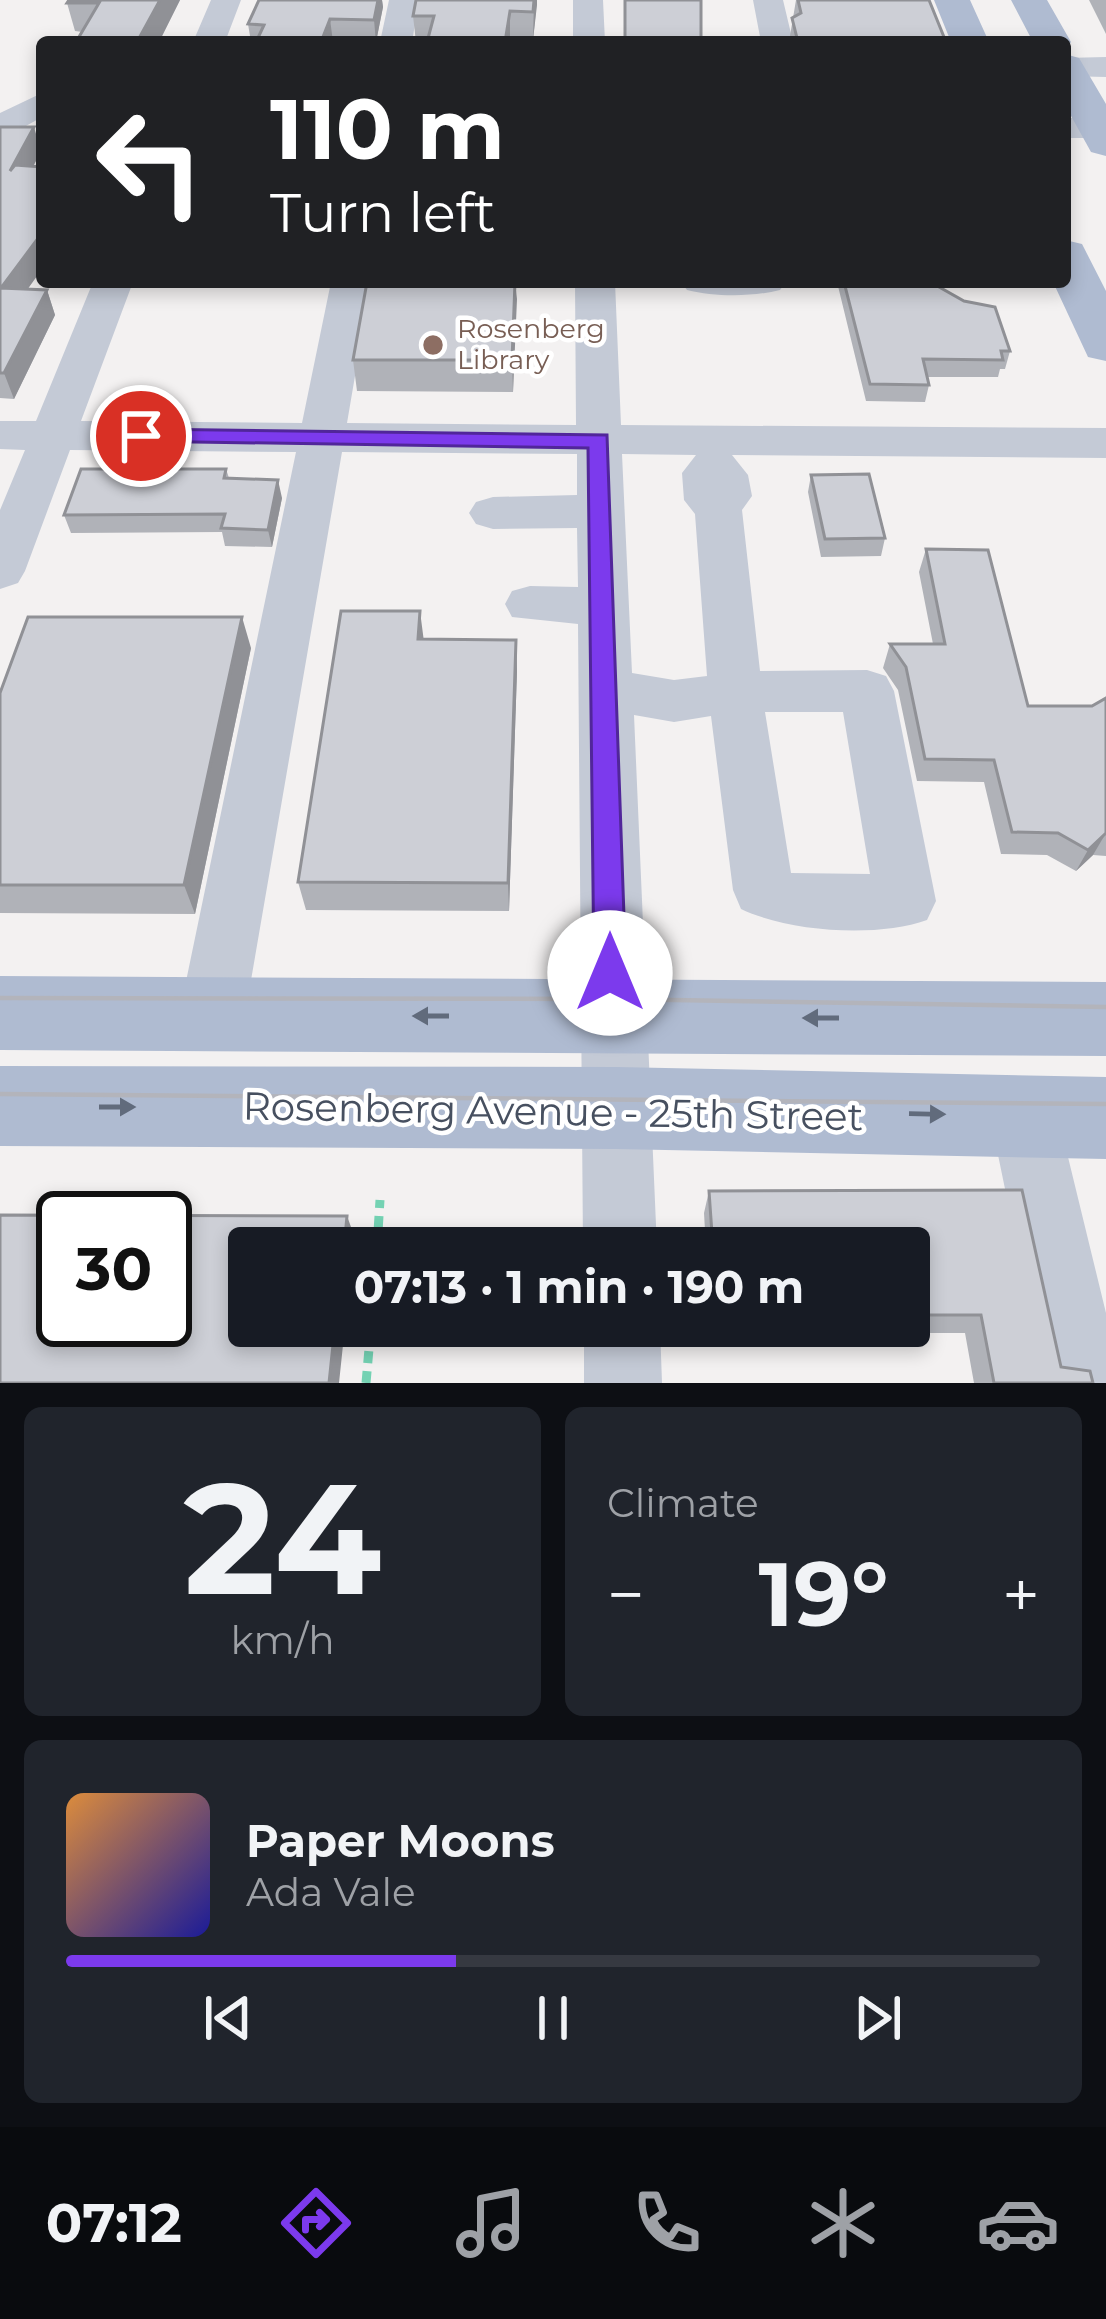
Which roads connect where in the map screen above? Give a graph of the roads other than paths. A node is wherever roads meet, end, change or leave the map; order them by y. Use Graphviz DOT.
graph roads {
  1 [pos="226,0"];
  2 [pos="404,0"];
  3 [pos="588,0"];
  4 [pos="767,0"];
  5 [pos="952,0"];
  6 [pos="1030,0"];
  7 [pos="211,36"];
  8 [pos="397,36"];
  9 [pos="589,36"];
  10 [pos="776,36"];
  11 [pos="967,36"];
  12 [pos="1049,36"];
  13 [pos="36,94"];
  14 [pos="36,104"];
  15 [pos="2,113"];
  16 [pos="36,122"];
  17 [pos="1071,267"];
  18 [pos="111,288"];
  19 [pos="350,288"];
  20 [pos="595,288"];
  21 [pos="1106,346"];
  22 [pos="0,435"];
  23 [pos="51,435"];
  24 [pos="322,437"];
  25 [pos="599,441"];
  26 [pos="1106,443"];
  27 [pos="714,471"];
  28 [pos="601,511"];
  29 [pos="493,513"];
  30 [pos="0,571"];
  31 [pos="530,604"];
  32 [pos="603,607"];
  33 [pos="627,692"];
  34 [pos="0,1013"];
  35 [pos="212,1016"];
  36 [pos="612,1016"];
  37 [pos="1106,1019"];
  38 [pos="0,1106"];
  39 [pos="616,1108"];
  40 [pos="1024,1116"];
  41 [pos="1106,1118"];
  42 [pos="619,1227"];
  43 [pos="622,1347"];
  44 [pos="623,1383"];
  45 [pos="1084,1383"];
  1 -- 7 [label="street"];
  2 -- 8 [label="street"];
  3 -- 9 [label="street"];
  4 -- 10 [label="street"];
  5 -- 11 [label="main road"];
  6 -- 12 [label="main road"];
  13 -- 15 [label="street"];
  14 -- 15 [label="street"];
  15 -- 16 [label="street"];
  17 -- 21 [label="main road"];
  18 -- 23 [label="street"];
  19 -- 24 [label="street"];
  20 -- 25 [label="street"];
  22 -- 23 [label="street"];
  23 -- 24 [label="street"];
  23 -- 30 [label="street"];
  24 -- 25 [label="street"];
  24 -- 35 [label="street"];
  25 -- 27 [label="street"];
  25 -- 28 [label="street"];
  26 -- 27 [label="street"];
  27 -- 33 [label="street"];
  28 -- 29 [label="street"];
  28 -- 32 [label="street"];
  31 -- 32 [label="street"];
  32 -- 33 [label="street"];
  33 -- 36 [label="street"];
  34 -- 35 [label="main road"];
  36 -- 35 [label="main road, one-way"];
  37 -- 36 [label="main road, one-way"];
  36 -- 39 [label="street"];
  38 -- 39 [label="main road, Rosenberg Avenue - 25th Street, one-way"];
  39 -- 40 [label="main road, Rosenberg Avenue - 25th Street, one-way"];
  39 -- 42 [label="street"];
  40 -- 41 [label="main road, Rosenberg Avenue - 25th Street"];
  40 -- 45 [label="street"];
  43 -- 44 [label="street"];
}
